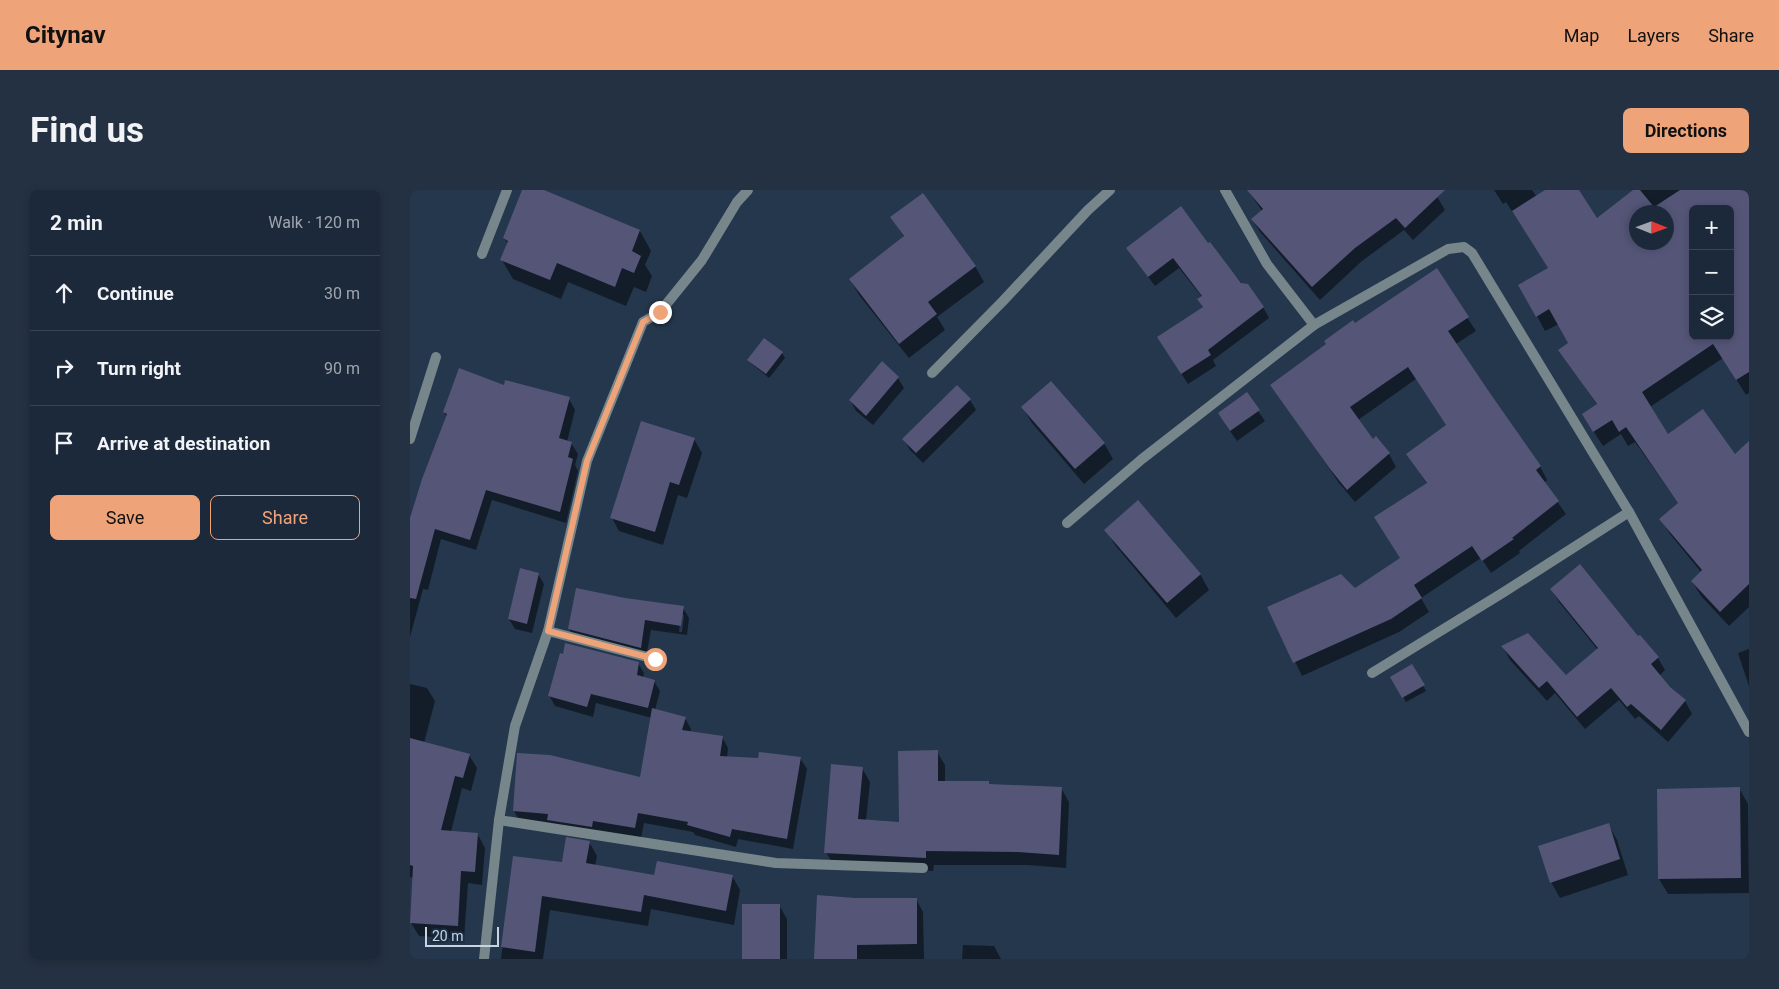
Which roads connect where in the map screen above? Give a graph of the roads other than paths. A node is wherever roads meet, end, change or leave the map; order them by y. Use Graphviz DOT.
graph roads {
  1 [pos="507,190"];
  2 [pos="748,190"];
  3 [pos="1110,190"];
  4 [pos="1225,190"];
  5 [pos="482,254"];
  6 [pos="1314,325"];
  7 [pos="436,357"];
  8 [pos="932,373"];
  9 [pos="410,440"];
  10 [pos="1628,512"];
  11 [pos="1067,523"];
  12 [pos="548,631"];
  13 [pos="655,659"];
  14 [pos="1372,673"];
  15 [pos="1749,732"];
  16 [pos="499,820"];
  17 [pos="923,868"];
  18 [pos="484,959"];
  1 -- 5 [label="street"];
  2 -- 12 [label="street"];
  3 -- 8 [label="street"];
  4 -- 6 [label="street"];
  6 -- 10 [label="street"];
  6 -- 11 [label="street"];
  7 -- 9 [label="street"];
  10 -- 14 [label="street"];
  10 -- 15 [label="street"];
  12 -- 13 [label="street"];
  12 -- 16 [label="street"];
  16 -- 17 [label="street"];
  16 -- 18 [label="street"];
}
